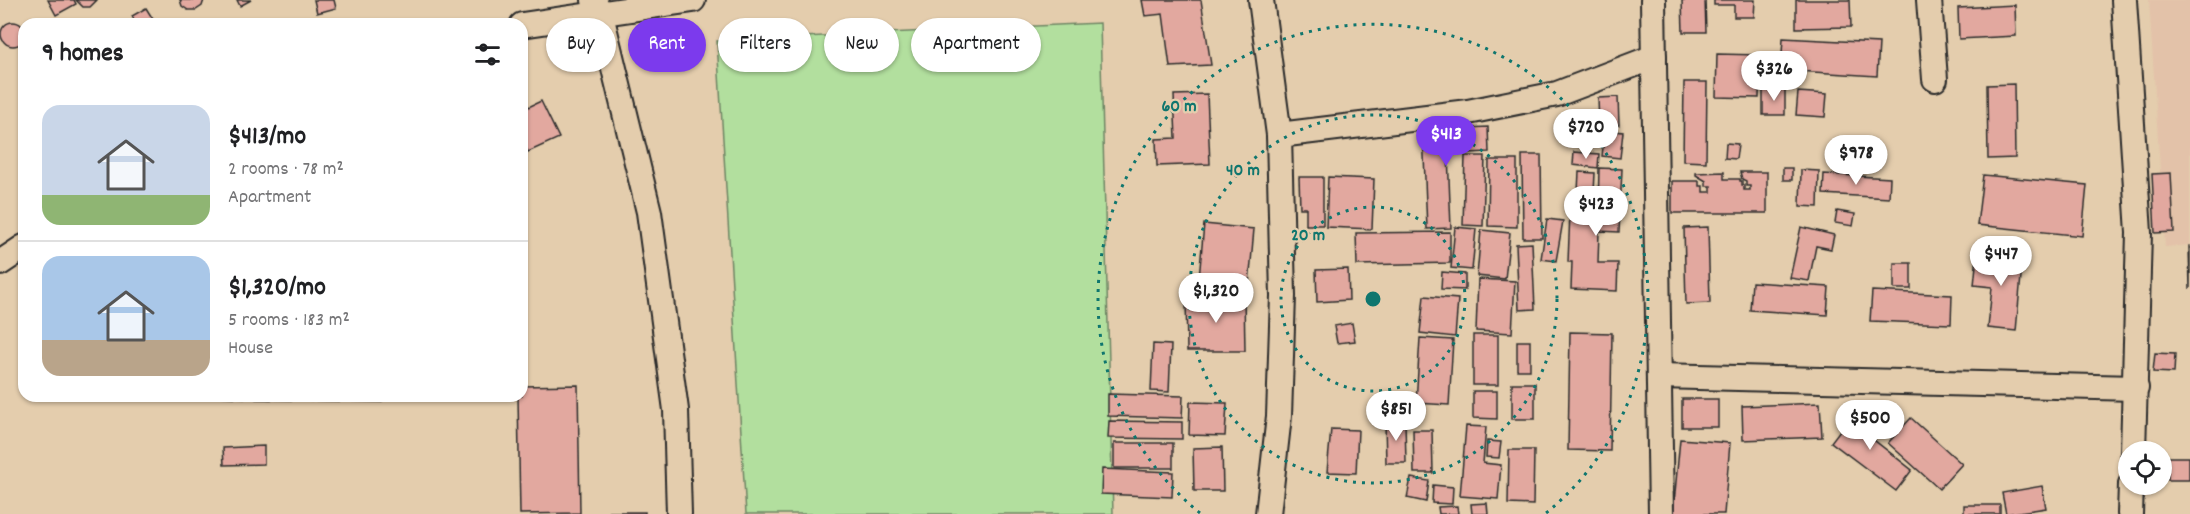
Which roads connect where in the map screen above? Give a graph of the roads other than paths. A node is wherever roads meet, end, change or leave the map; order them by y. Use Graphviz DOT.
graph roads {
  1 [pos="693,0"];
  2 [pos="1261,0"];
  3 [pos="1653,0"];
  4 [pos="1929,0"];
  5 [pos="2124,0"];
  6 [pos="598,7"];
  7 [pos="528,24"];
  8 [pos="1654,57"];
  9 [pos="1935,79"];
  10 [pos="1279,135"];
  11 [pos="18,251"];
  12 [pos="0,263"];
  13 [pos="1659,376"];
  14 [pos="2136,388"];
  15 [pos="2134,441"];
  16 [pos="2131,495"];
  17 [pos="679,514"];
  18 [pos="1268,514"];
  19 [pos="1661,514"];
  20 [pos="2130,514"];
  1 -- 6 [label="street"];
  2 -- 10 [label="street"];
  3 -- 8 [label="street"];
  4 -- 9 [label="street"];
  5 -- 14 [label="street"];
  6 -- 7 [label="street"];
  6 -- 17 [label="street"];
  8 -- 10 [label="street"];
  8 -- 13 [label="street"];
  10 -- 18 [label="street"];
  11 -- 12 [label="street"];
  13 -- 14 [label="street"];
  13 -- 19 [label="street"];
  14 -- 15 [label="street"];
  16 -- 20 [label="street"];
}
